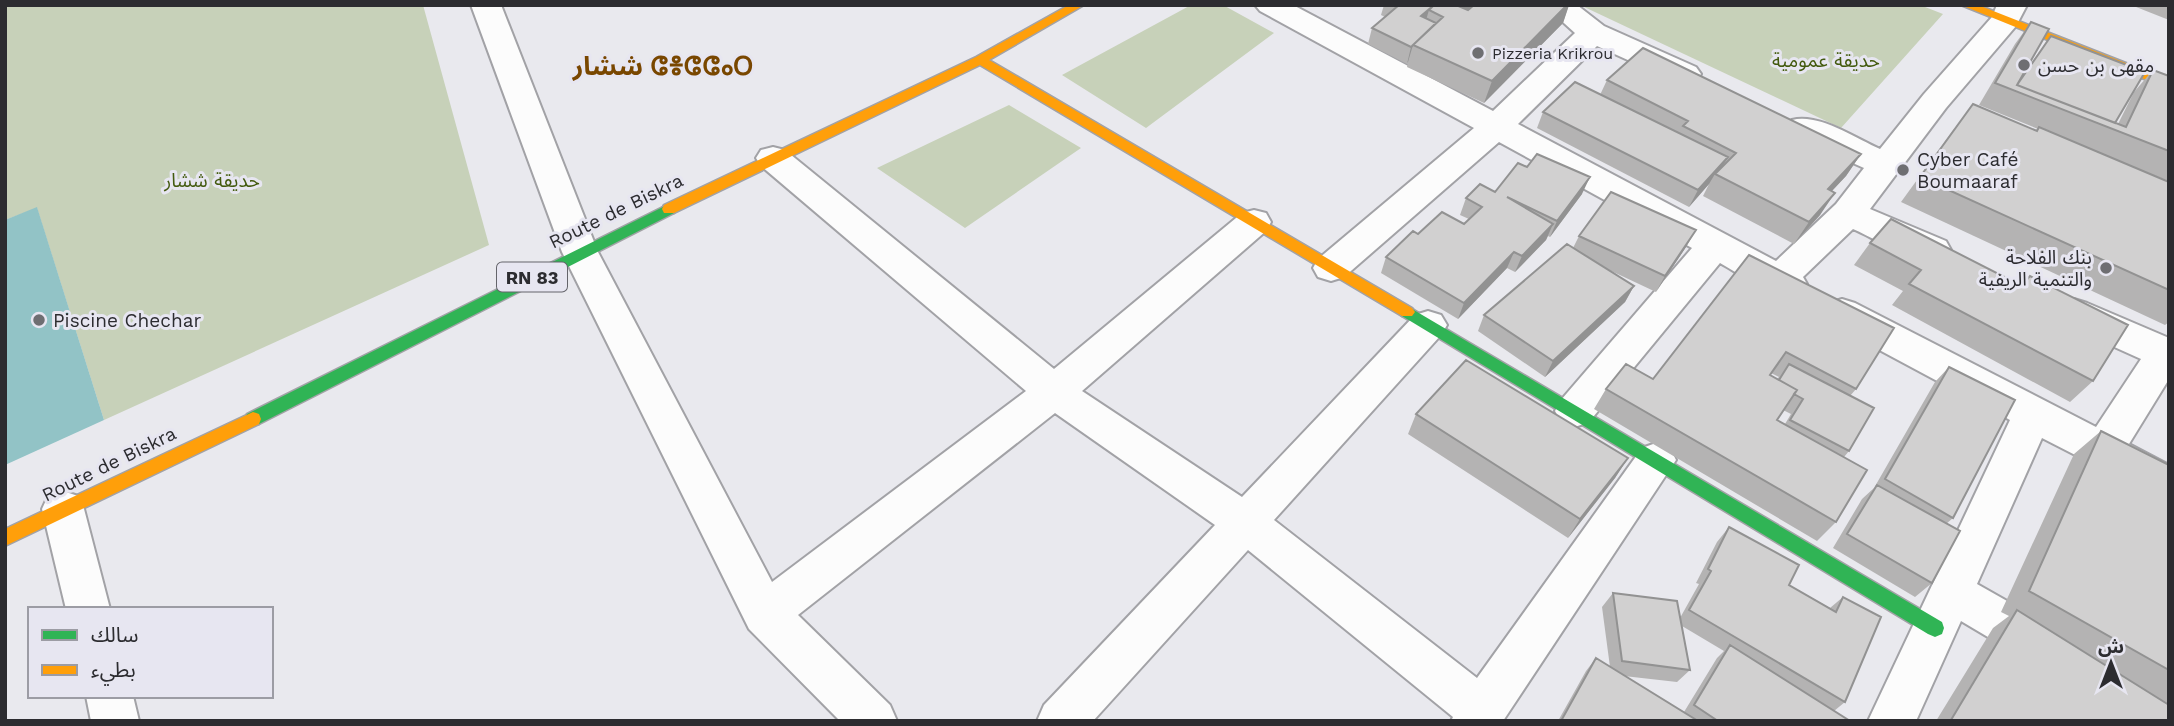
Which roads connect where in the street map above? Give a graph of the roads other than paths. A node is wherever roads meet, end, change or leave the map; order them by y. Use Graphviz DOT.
graph roads {
  1 [pos="486,5"];
  2 [pos="1079,5"];
  3 [pos="1088,5"];
  4 [pos="1270,5"];
  5 [pos="1559,5"];
  6 [pos="1967,5"];
  7 [pos="2008,12"];
  8 [pos="1058,17"];
  9 [pos="1593,33"];
  10 [pos="980,60"];
  11 [pos="1707,84"];
  12 [pos="2169,85"];
  13 [pos="1783,119"];
  14 [pos="1497,126"];
  15 [pos="773,158"];
  16 [pos="1884,164"];
  17 [pos="1848,212"];
  18 [pos="1254,222"];
  19 [pos="1716,244"];
  20 [pos="580,252"];
  21 [pos="1962,263"];
  22 [pos="1331,268"];
  23 [pos="1779,279"];
  24 [pos="2038,297"];
  25 [pos="1428,325"];
  26 [pos="2167,354"];
  27 [pos="1054,392"];
  28 [pos="1576,411"];
  29 [pos="2033,414"];
  30 [pos="2103,450"];
  31 [pos="1656,460"];
  32 [pos="2169,485"];
  33 [pos="63,509"];
  34 [pos="1246,523"];
  35 [pos="5,538"];
  36 [pos="88,607"];
  37 [pos="1943,610"];
  38 [pos="765,614"];
  39 [pos="2084,669"];
  40 [pos="109,698"];
  41 [pos="1478,716"];
  42 [pos="115,721"];
  43 [pos="873,721"];
  44 [pos="1061,721"];
  45 [pos="1892,721"];
  1 -- 20 [label="street"];
  2 -- 8 [label="main road, RN 83"];
  3 -- 8 [label="main road, RN 83"];
  4 -- 14 [label="street"];
  5 -- 9 [label="street"];
  6 -- 7 [label="main road"];
  7 -- 12 [label="main road"];
  7 -- 16 [label="street"];
  8 -- 10 [label="main road, Route de Biskra / RN 83"];
  9 -- 11 [label="street"];
  9 -- 14 [label="street"];
  10 -- 15 [label="main road, Route de Biskra / RN 83"];
  10 -- 18 [label="main road"];
  13 -- 16 [label="street"];
  14 -- 19 [label="street"];
  14 -- 22 [label="street"];
  15 -- 20 [label="main road, Route de Biskra / RN 83"];
  15 -- 27 [label="street"];
  16 -- 17 [label="street"];
  17 -- 21 [label="street"];
  17 -- 23 [label="street"];
  18 -- 22 [label="main road"];
  18 -- 27 [label="street"];
  19 -- 23 [label="street"];
  19 -- 28 [label="street"];
  20 -- 33 [label="main road, Route de Biskra / RN 83"];
  20 -- 38 [label="street"];
  22 -- 25 [label="main road"];
  23 -- 29 [label="street"];
  24 -- 26 [label="street"];
  25 -- 28 [label="main road"];
  25 -- 34 [label="street"];
  26 -- 30 [label="street"];
  27 -- 34 [label="street"];
  27 -- 38 [label="street"];
  28 -- 31 [label="main road"];
  29 -- 30 [label="street"];
  29 -- 37 [label="street"];
  30 -- 32 [label="street"];
  31 -- 37 [label="main road"];
  31 -- 41 [label="street"];
  33 -- 35 [label="main road, Route de Biskra / RN 83"];
  33 -- 36 [label="street"];
  34 -- 41 [label="street"];
  34 -- 44 [label="street"];
  37 -- 39 [label="street"];
  37 -- 45 [label="street"];
  38 -- 43 [label="street"];
  40 -- 42 [label="street"];
}
